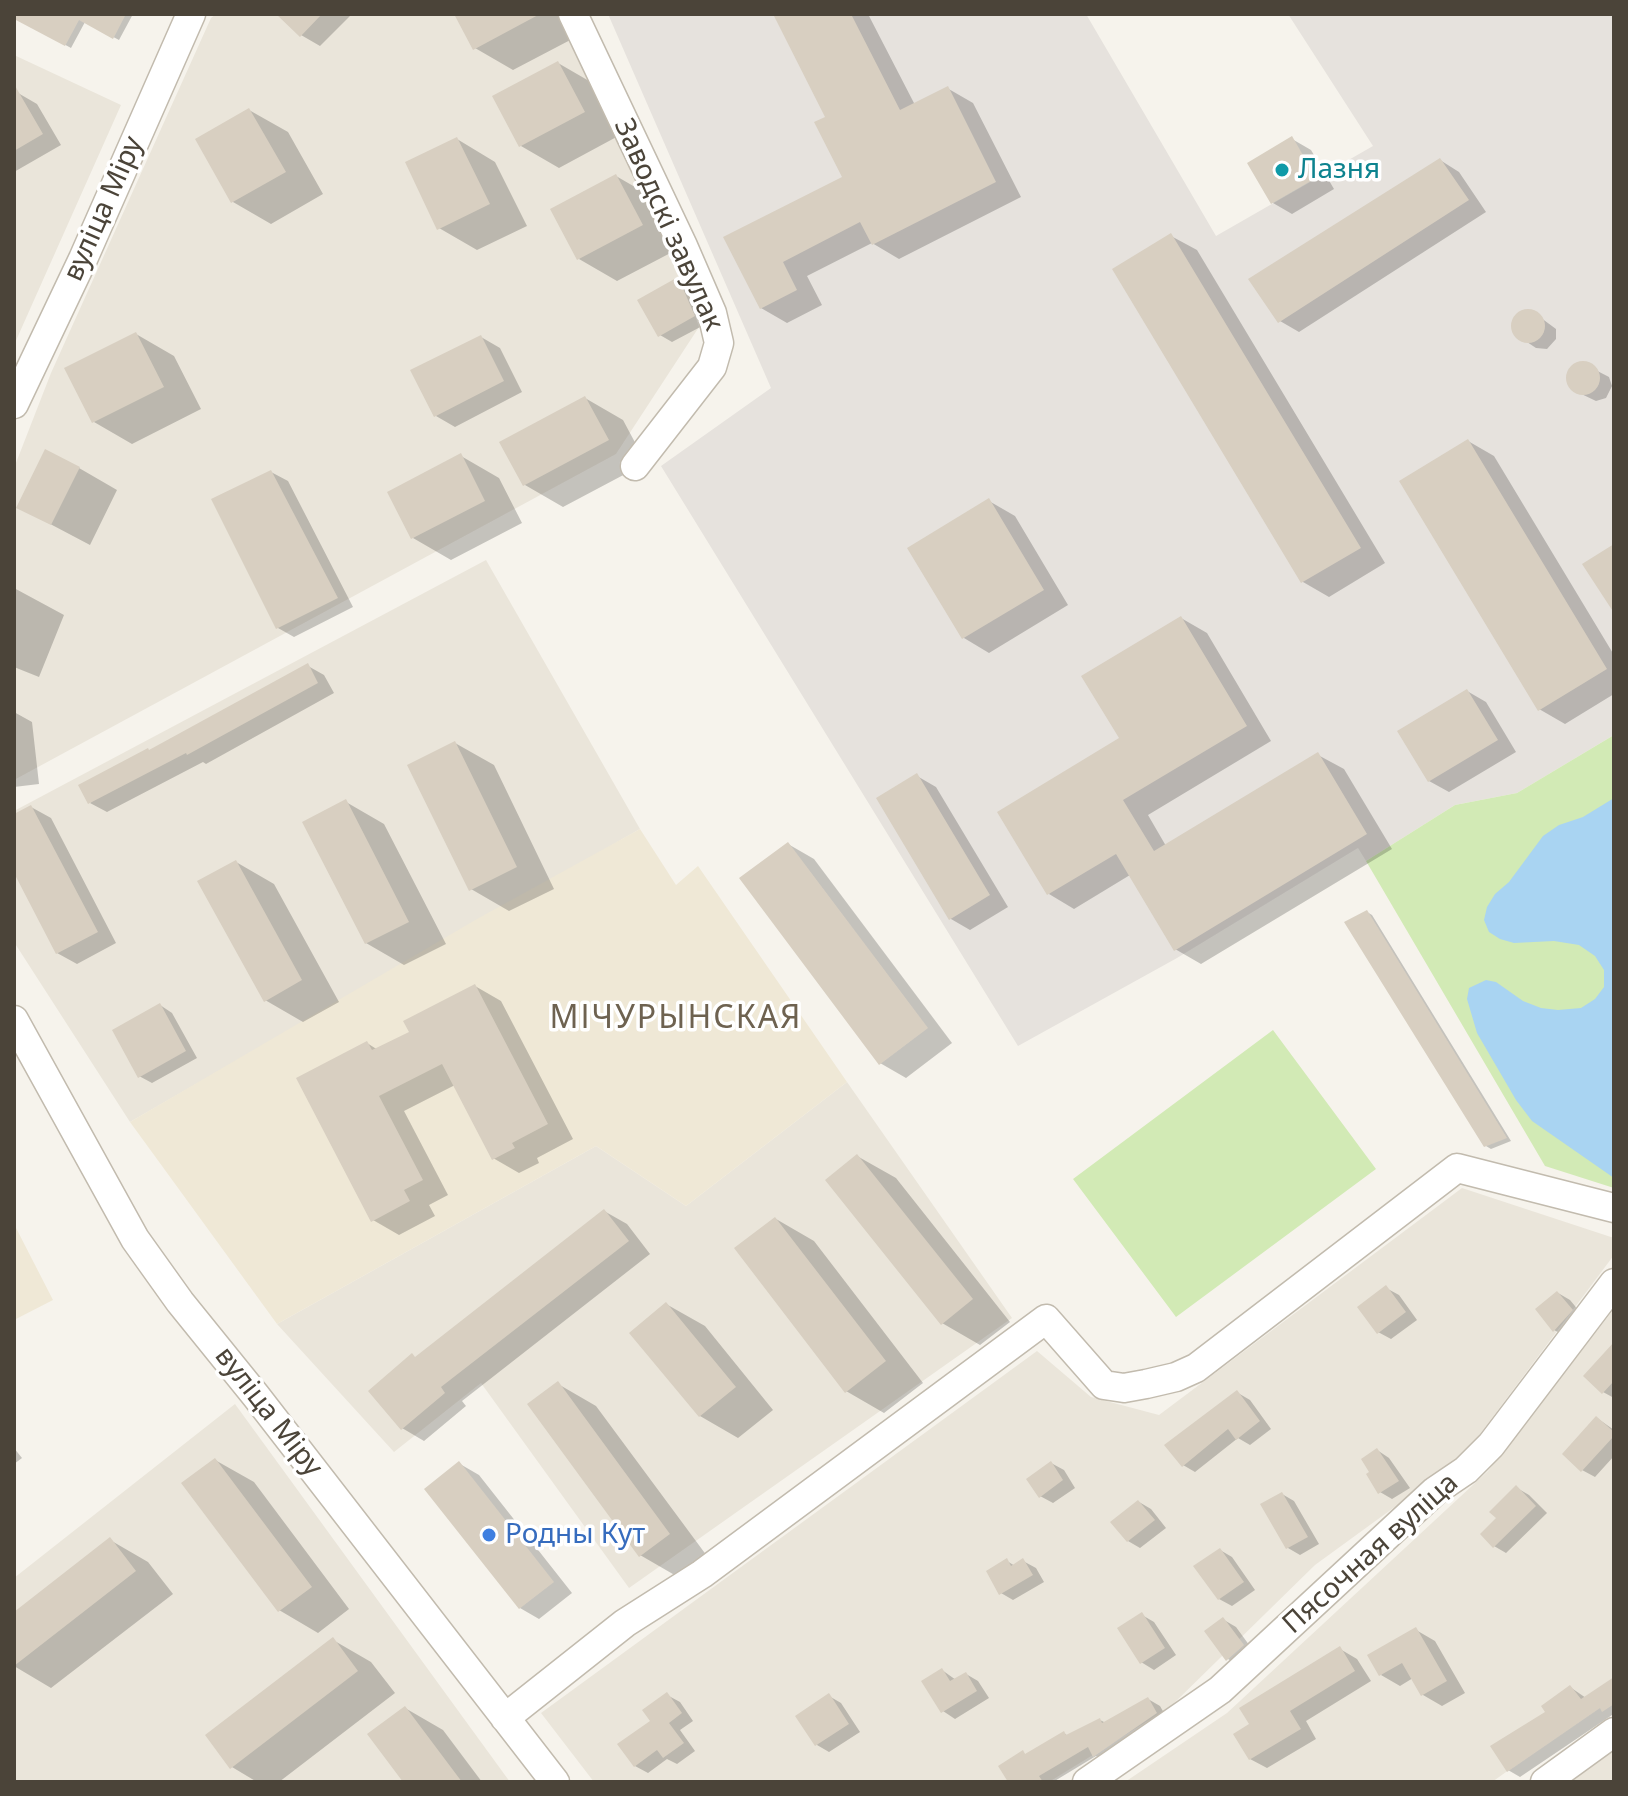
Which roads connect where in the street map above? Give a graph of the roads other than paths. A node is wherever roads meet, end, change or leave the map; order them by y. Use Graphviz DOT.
graph roads {
  1 [pos="191,14"];
  2 [pos="573,14"];
  3 [pos="14,404"];
  4 [pos="635,466"];
  5 [pos="14,1020"];
  6 [pos="1614,1208"];
  7 [pos="1614,1283"];
  8 [pos="505,1718"];
  9 [pos="1614,1732"];
  10 [pos="555,1782"];
  11 [pos="1087,1782"];
  12 [pos="1545,1782"];
  1 -- 3 [label="street, вуліца Міру"];
  2 -- 4 [label="street, Заводскі завулак"];
  5 -- 8 [label="street, вуліца Міру"];
  6 -- 8 [label="street"];
  7 -- 11 [label="street, Пясочная вуліца"];
  8 -- 10 [label="street, вуліца Міру"];
  9 -- 12 [label="street"];
}
